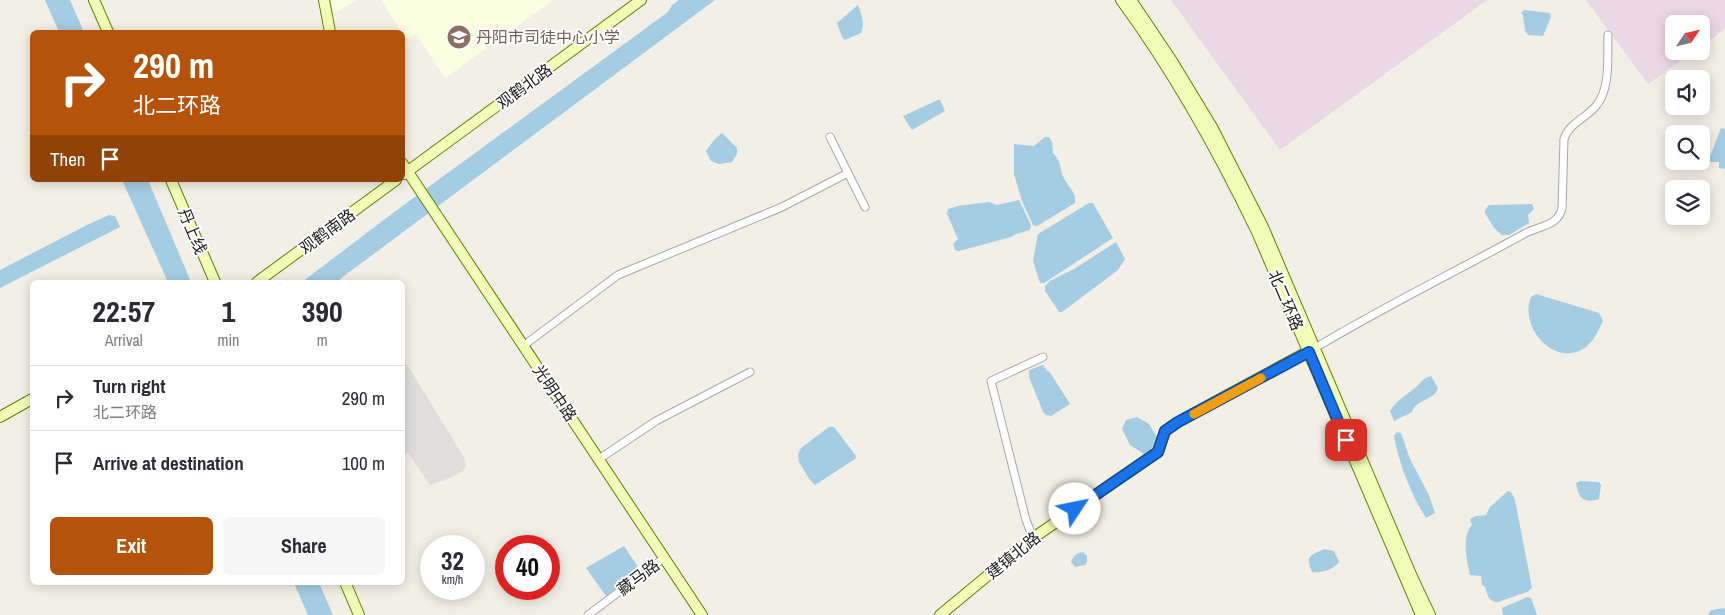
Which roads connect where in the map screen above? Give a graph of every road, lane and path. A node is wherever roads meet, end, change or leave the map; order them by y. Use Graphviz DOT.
graph roads {
  1 [pos="94,0"];
  2 [pos="324,0"];
  3 [pos="641,0"];
  4 [pos="1121,0"];
  5 [pos="1130,0"];
  6 [pos="107,30"];
  7 [pos="330,30"];
  8 [pos="1608,35"];
  9 [pos="830,137"];
  10 [pos="405,169"];
  11 [pos="405,171"];
  12 [pos="848,173"];
  13 [pos="172,182"];
  14 [pos="393,182"];
  15 [pos="864,206"];
  16 [pos="214,280"];
  17 [pos="260,280"];
  18 [pos="523,346"];
  19 [pos="1312,350"];
  20 [pos="1043,357"];
  21 [pos="750,372"];
  22 [pos="30,400"];
  23 [pos="0,416"];
  24 [pos="598,459"];
  25 [pos="1033,538"];
  26 [pos="664,558"];
  27 [pos="346,585"];
  28 [pos="359,615"];
  29 [pos="588,615"];
  30 [pos="702,615"];
  31 [pos="940,615"];
  32 [pos="1421,615"];
  33 [pos="1430,615"];
  1 -- 6 [label="main road"];
  2 -- 7 [label="main road"];
  3 -- 10 [label="main road, 观鹤北路"];
  4 -- 19 [label="main road, 北二环路"];
  5 -- 19 [label="main road, 北二环路"];
  8 -- 19 [label="street"];
  9 -- 12 [label="street"];
  11 -- 18 [label="main road, 光明中路"];
  12 -- 15 [label="street"];
  12 -- 18 [label="street"];
  13 -- 16 [label="main road, 丹上线"];
  14 -- 17 [label="main road, 观鹤南路"];
  18 -- 24 [label="main road, 光明中路"];
  19 -- 25 [label="main road, 建镇北路"];
  19 -- 32 [label="main road, 北二环路"];
  19 -- 33 [label="main road, 北二环路"];
  20 -- 25 [label="street"];
  21 -- 24 [label="street"];
  22 -- 23 [label="main road"];
  24 -- 26 [label="main road, 光明中路"];
  25 -- 31 [label="main road, 建镇北路"];
  26 -- 29 [label="street, 藏马路"];
  26 -- 30 [label="main road, 光明中路"];
  27 -- 28 [label="main road"];
}
